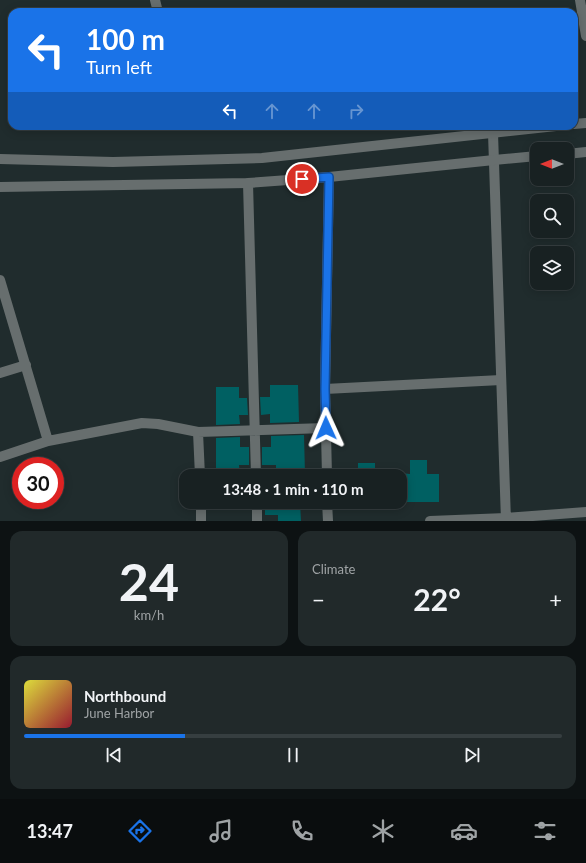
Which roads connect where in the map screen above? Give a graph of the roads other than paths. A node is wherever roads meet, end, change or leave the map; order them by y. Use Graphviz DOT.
graph roads {
  1 [pos="580,0"];
  2 [pos="586,36"];
  3 [pos="520,130"];
  4 [pos="493,133"];
  5 [pos="586,152"];
  6 [pos="574,153"];
  7 [pos="530,157"];
  8 [pos="0,159"];
  9 [pos="494,160"];
  10 [pos="329,177"];
  11 [pos="248,183"];
  12 [pos="0,186"];
  13 [pos="1,284"];
  14 [pos="26,365"];
  15 [pos="0,373"];
  16 [pos="501,380"];
  17 [pos="325,389"];
  18 [pos="326,428"];
  19 [pos="255,430"];
  20 [pos="198,432"];
  21 [pos="48,441"];
  22 [pos="0,457"];
  23 [pos="200,469"];
  24 [pos="256,469"];
  25 [pos="327,469"];
  26 [pos="201,509"];
  27 [pos="257,509"];
  28 [pos="327,509"];
  29 [pos="586,512"];
  30 [pos="506,520"];
  31 [pos="201,521"];
  32 [pos="258,521"];
  33 [pos="328,521"];
  34 [pos="430,521"];
  1 -- 2 [label="street"];
  3 -- 4 [label="street"];
  4 -- 8 [label="street"];
  4 -- 9 [label="street"];
  5 -- 6 [label="street"];
  7 -- 9 [label="street"];
  9 -- 10 [label="street"];
  9 -- 16 [label="street"];
  10 -- 11 [label="street"];
  10 -- 17 [label="street"];
  11 -- 12 [label="street"];
  11 -- 19 [label="street"];
  13 -- 14 [label="street"];
  14 -- 15 [label="street"];
  14 -- 21 [label="street"];
  16 -- 17 [label="street"];
  16 -- 30 [label="street"];
  17 -- 18 [label="street"];
  18 -- 19 [label="street"];
  18 -- 25 [label="street"];
  19 -- 20 [label="street"];
  19 -- 24 [label="street"];
  20 -- 21 [label="street"];
  20 -- 23 [label="street"];
  21 -- 22 [label="street"];
  26 -- 31 [label="street"];
  27 -- 32 [label="street"];
  28 -- 33 [label="street"];
  29 -- 30 [label="street"];
  30 -- 34 [label="street"];
}
